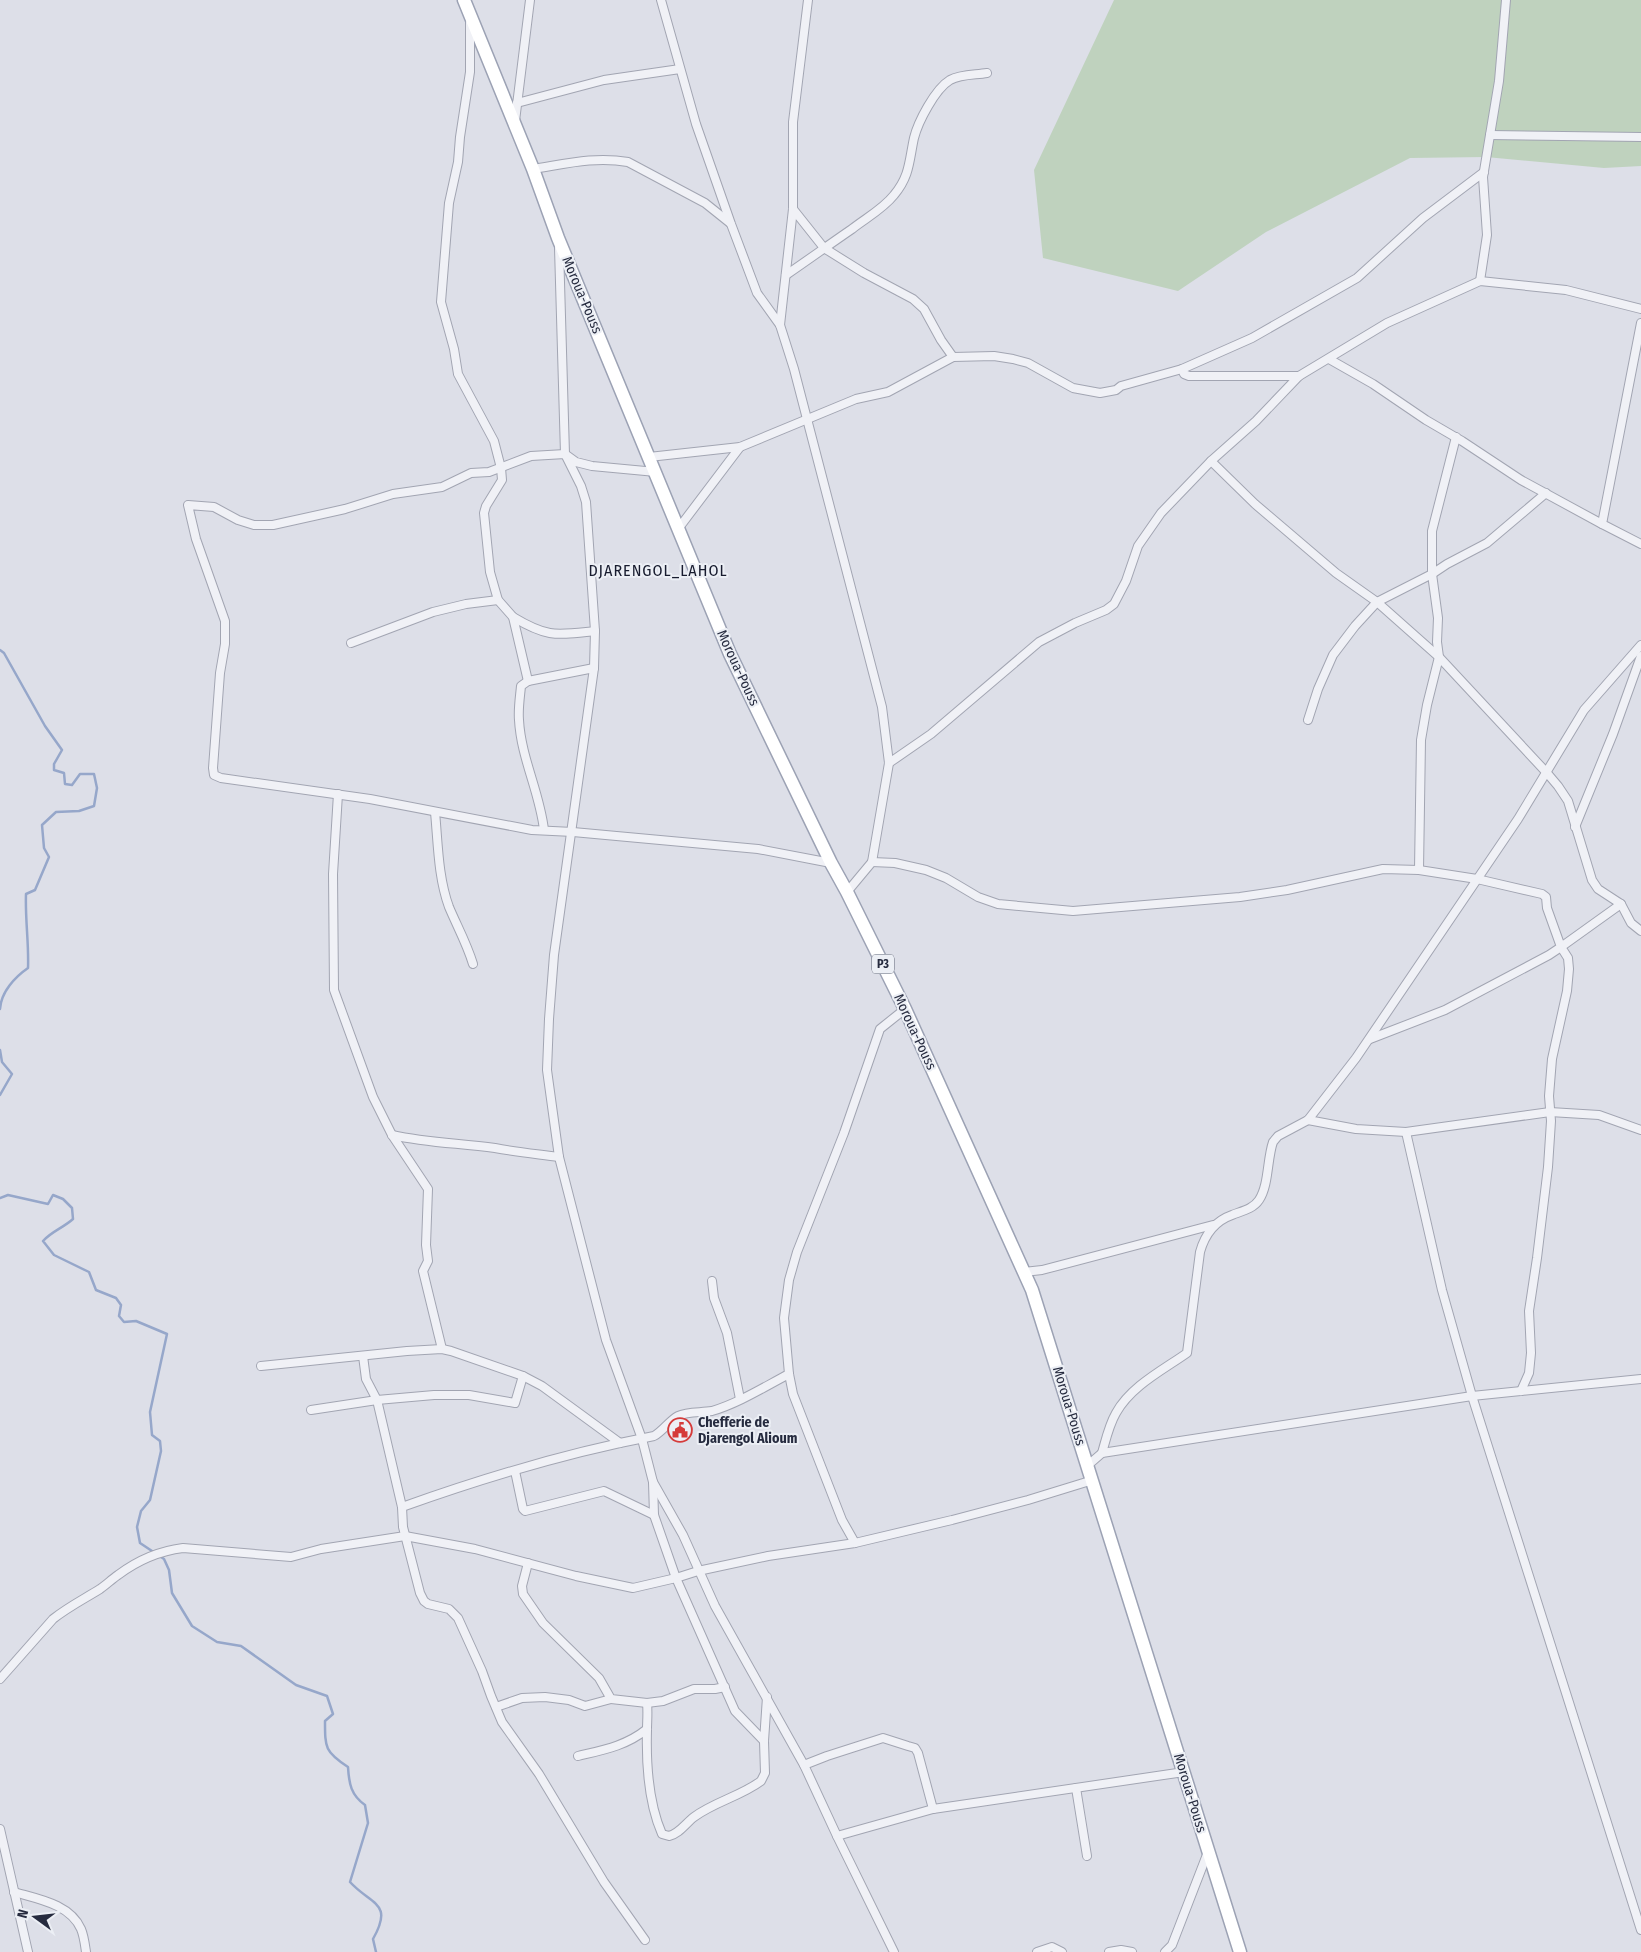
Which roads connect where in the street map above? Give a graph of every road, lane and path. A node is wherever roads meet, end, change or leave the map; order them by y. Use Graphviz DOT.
graph roads {
  1 [pos="464,0"];
  2 [pos="530,0"];
  3 [pos="661,0"];
  4 [pos="808,0"];
  5 [pos="1506,0"];
  6 [pos="469,14"];
  7 [pos="680,69"];
  8 [pos="987,73"];
  9 [pos="518,103"];
  10 [pos="515,123"];
  11 [pos="1490,135"];
  12 [pos="1641,137"];
  13 [pos="533,169"];
  14 [pos="1484,172"];
  15 [pos="793,209"];
  16 [pos="731,224"];
  17 [pos="558,238"];
  18 [pos="824,248"];
  19 [pos="786,275"];
  20 [pos="1480,281"];
  21 [pos="1641,309"];
  22 [pos="1641,323"];
  23 [pos="780,325"];
  24 [pos="953,358"];
  25 [pos="1329,359"];
  26 [pos="1182,369"];
  27 [pos="1299,376"];
  28 [pos="805,419"];
  29 [pos="1456,437"];
  30 [pos="740,447"];
  31 [pos="565,454"];
  32 [pos="649,458"];
  33 [pos="1212,461"];
  34 [pos="501,468"];
  35 [pos="656,472"];
  36 [pos="1546,493"];
  37 [pos="1602,524"];
  38 [pos="678,529"];
  39 [pos="1641,544"];
  40 [pos="1432,574"];
  41 [pos="498,600"];
  42 [pos="1377,602"];
  43 [pos="513,617"];
  44 [pos="595,631"];
  45 [pos="351,643"];
  46 [pos="1641,645"];
  47 [pos="1641,656"];
  48 [pos="1439,657"];
  49 [pos="594,668"];
  50 [pos="528,681"];
  51 [pos="1308,720"];
  52 [pos="888,763"];
  53 [pos="1547,773"];
  54 [pos="338,794"];
  55 [pos="435,812"];
  56 [pos="1575,827"];
  57 [pos="544,830"];
  58 [pos="572,832"];
  59 [pos="872,862"];
  60 [pos="831,863"];
  61 [pos="1419,870"];
  62 [pos="1477,879"];
  63 [pos="847,892"];
  64 [pos="1621,904"];
  65 [pos="1641,931"];
  66 [pos="1561,947"];
  67 [pos="473,964"];
  68 [pos="905,1010"];
  69 [pos="1368,1040"];
  70 [pos="1550,1112"];
  71 [pos="1308,1120"];
  72 [pos="1641,1130"];
  73 [pos="1406,1132"];
  74 [pos="392,1135"];
  75 [pos="559,1157"];
  76 [pos="1213,1225"];
  77 [pos="1024,1272"];
  78 [pos="712,1281"];
  79 [pos="442,1349"];
  80 [pos="363,1356"];
  81 [pos="261,1366"];
  82 [pos="788,1374"];
  83 [pos="523,1376"];
  84 [pos="1641,1379"];
  85 [pos="1521,1391"];
  86 [pos="1472,1396"];
  87 [pos="740,1399"];
  88 [pos="377,1400"];
  89 [pos="312,1410"];
  90 [pos="642,1439"];
  91 [pos="620,1443"];
  92 [pos="1102,1453"];
  93 [pos="1088,1466"];
  94 [pos="515,1471"];
  95 [pos="1093,1480"];
  96 [pos="653,1482"];
  97 [pos="402,1507"];
  98 [pos="654,1515"];
  99 [pos="406,1536"];
  100 [pos="855,1543"];
  101 [pos="528,1562"];
  102 [pos="698,1571"];
  103 [pos="676,1578"];
  104 [pos="0,1680"];
  105 [pos="725,1687"];
  106 [pos="767,1697"];
  107 [pos="611,1699"];
  108 [pos="647,1703"];
  109 [pos="496,1707"];
  110 [pos="647,1728"];
  111 [pos="764,1741"];
  112 [pos="578,1756"];
  113 [pos="804,1765"];
  114 [pos="1184,1772"];
  115 [pos="1076,1788"];
  116 [pos="932,1809"];
  117 [pos="0,1830"];
  118 [pos="837,1836"];
  119 [pos="1208,1851"];
  120 [pos="1087,1856"];
  121 [pos="14,1892"];
  122 [pos="1641,1930"];
  123 [pos="645,1940"];
  124 [pos="28,1952"];
  125 [pos="86,1952"];
  126 [pos="894,1952"];
  127 [pos="1037,1952"];
  128 [pos="1062,1952"];
  129 [pos="1109,1952"];
  130 [pos="1132,1952"];
  131 [pos="1164,1952"];
  132 [pos="1240,1952"];
  1 -- 6 [label="main road, Moroua-Pouss / P3"];
  2 -- 9 [label="street"];
  3 -- 7 [label="street"];
  4 -- 15 [label="street"];
  5 -- 11 [label="street"];
  6 -- 10 [label="main road, Moroua-Pouss / P3"];
  6 -- 34 [label="street"];
  7 -- 9 [label="street"];
  7 -- 16 [label="street"];
  8 -- 18 [label="street"];
  9 -- 10 [label="street"];
  10 -- 13 [label="main road, Moroua-Pouss / P3"];
  11 -- 12 [label="street"];
  11 -- 14 [label="street"];
  13 -- 16 [label="street"];
  13 -- 17 [label="main road, Moroua-Pouss / P3"];
  14 -- 20 [label="street"];
  14 -- 26 [label="street"];
  15 -- 18 [label="street"];
  15 -- 19 [label="street"];
  16 -- 23 [label="street"];
  17 -- 31 [label="street"];
  17 -- 32 [label="main road, Moroua-Pouss / P3"];
  18 -- 19 [label="street"];
  18 -- 24 [label="street"];
  19 -- 23 [label="street"];
  20 -- 21 [label="street"];
  20 -- 25 [label="street"];
  22 -- 37 [label="street"];
  23 -- 28 [label="street"];
  24 -- 26 [label="street"];
  24 -- 28 [label="street"];
  25 -- 27 [label="street"];
  25 -- 29 [label="street"];
  26 -- 27 [label="street"];
  27 -- 33 [label="street"];
  28 -- 30 [label="street"];
  28 -- 52 [label="street"];
  29 -- 36 [label="street"];
  29 -- 40 [label="street"];
  30 -- 32 [label="street"];
  30 -- 38 [label="street"];
  31 -- 34 [label="street"];
  31 -- 35 [label="street"];
  31 -- 44 [label="street"];
  32 -- 35 [label="main road, Moroua-Pouss / P3"];
  33 -- 42 [label="street"];
  33 -- 52 [label="street"];
  34 -- 41 [label="street"];
  34 -- 54 [label="street"];
  35 -- 38 [label="main road, Moroua-Pouss / P3"];
  36 -- 37 [label="street"];
  36 -- 40 [label="street"];
  37 -- 39 [label="street"];
  38 -- 60 [label="main road, Moroua-Pouss / P3"];
  40 -- 42 [label="street"];
  40 -- 48 [label="street"];
  41 -- 43 [label="street"];
  41 -- 45 [label="street"];
  42 -- 48 [label="street"];
  42 -- 51 [label="street"];
  43 -- 44 [label="street"];
  43 -- 50 [label="street"];
  44 -- 49 [label="street"];
  46 -- 53 [label="street"];
  47 -- 56 [label="street"];
  48 -- 53 [label="street"];
  48 -- 61 [label="street"];
  49 -- 50 [label="street"];
  49 -- 58 [label="street"];
  50 -- 57 [label="street"];
  52 -- 59 [label="street"];
  53 -- 56 [label="street"];
  53 -- 62 [label="street"];
  54 -- 55 [label="street"];
  54 -- 74 [label="street"];
  55 -- 57 [label="street"];
  55 -- 67 [label="street"];
  56 -- 64 [label="street"];
  57 -- 58 [label="street"];
  58 -- 60 [label="street"];
  58 -- 75 [label="street"];
  59 -- 61 [label="street"];
  59 -- 63 [label="street"];
  60 -- 63 [label="main road, Moroua-Pouss / P3"];
  61 -- 62 [label="street"];
  62 -- 66 [label="street"];
  62 -- 69 [label="street"];
  63 -- 68 [label="main road, Moroua-Pouss / P3"];
  64 -- 65 [label="street"];
  64 -- 66 [label="street"];
  66 -- 69 [label="street"];
  66 -- 70 [label="street"];
  68 -- 77 [label="main road, Moroua-Pouss / P3"];
  68 -- 82 [label="street"];
  69 -- 71 [label="street"];
  70 -- 72 [label="street"];
  70 -- 73 [label="street"];
  70 -- 85 [label="street"];
  71 -- 73 [label="street"];
  71 -- 76 [label="street"];
  73 -- 86 [label="street"];
  74 -- 75 [label="street"];
  74 -- 79 [label="street"];
  75 -- 90 [label="street"];
  76 -- 77 [label="street"];
  76 -- 92 [label="street"];
  77 -- 93 [label="main road, Moroua-Pouss / P3"];
  78 -- 87 [label="street"];
  79 -- 80 [label="street"];
  79 -- 83 [label="street"];
  80 -- 81 [label="street"];
  80 -- 88 [label="street"];
  82 -- 87 [label="street"];
  82 -- 100 [label="street"];
  83 -- 88 [label="street"];
  83 -- 91 [label="street"];
  84 -- 85 [label="street"];
  85 -- 86 [label="street"];
  86 -- 92 [label="street"];
  86 -- 122 [label="street"];
  87 -- 90 [label="street"];
  88 -- 89 [label="street"];
  88 -- 97 [label="street"];
  90 -- 91 [label="street"];
  90 -- 96 [label="street"];
  91 -- 94 [label="street"];
  92 -- 93 [label="street"];
  93 -- 95 [label="main road, Moroua-Pouss / P3"];
  94 -- 97 [label="street"];
  94 -- 98 [label="street"];
  95 -- 100 [label="street"];
  95 -- 114 [label="main road, Moroua-Pouss / P3"];
  96 -- 98 [label="street"];
  96 -- 102 [label="street"];
  97 -- 99 [label="street"];
  98 -- 103 [label="street"];
  99 -- 101 [label="street"];
  99 -- 104 [label="street"];
  99 -- 109 [label="street"];
  100 -- 102 [label="street"];
  101 -- 103 [label="street"];
  101 -- 107 [label="street"];
  102 -- 103 [label="street"];
  102 -- 106 [label="street"];
  103 -- 105 [label="street"];
  105 -- 108 [label="street"];
  105 -- 111 [label="street"];
  106 -- 111 [label="street"];
  106 -- 113 [label="street"];
  107 -- 108 [label="street"];
  107 -- 109 [label="street"];
  108 -- 110 [label="street"];
  109 -- 123 [label="street"];
  110 -- 111 [label="street"];
  110 -- 112 [label="street"];
  113 -- 116 [label="street"];
  113 -- 118 [label="street"];
  114 -- 115 [label="street"];
  114 -- 119 [label="main road, Moroua-Pouss / P3"];
  115 -- 116 [label="street"];
  115 -- 120 [label="street"];
  116 -- 118 [label="street"];
  117 -- 121 [label="street"];
  118 -- 126 [label="street"];
  119 -- 131 [label="street"];
  119 -- 132 [label="main road, Moroua-Pouss / P3"];
  121 -- 124 [label="street"];
  121 -- 125 [label="street"];
  127 -- 128 [label="street"];
  129 -- 130 [label="street"];
}
